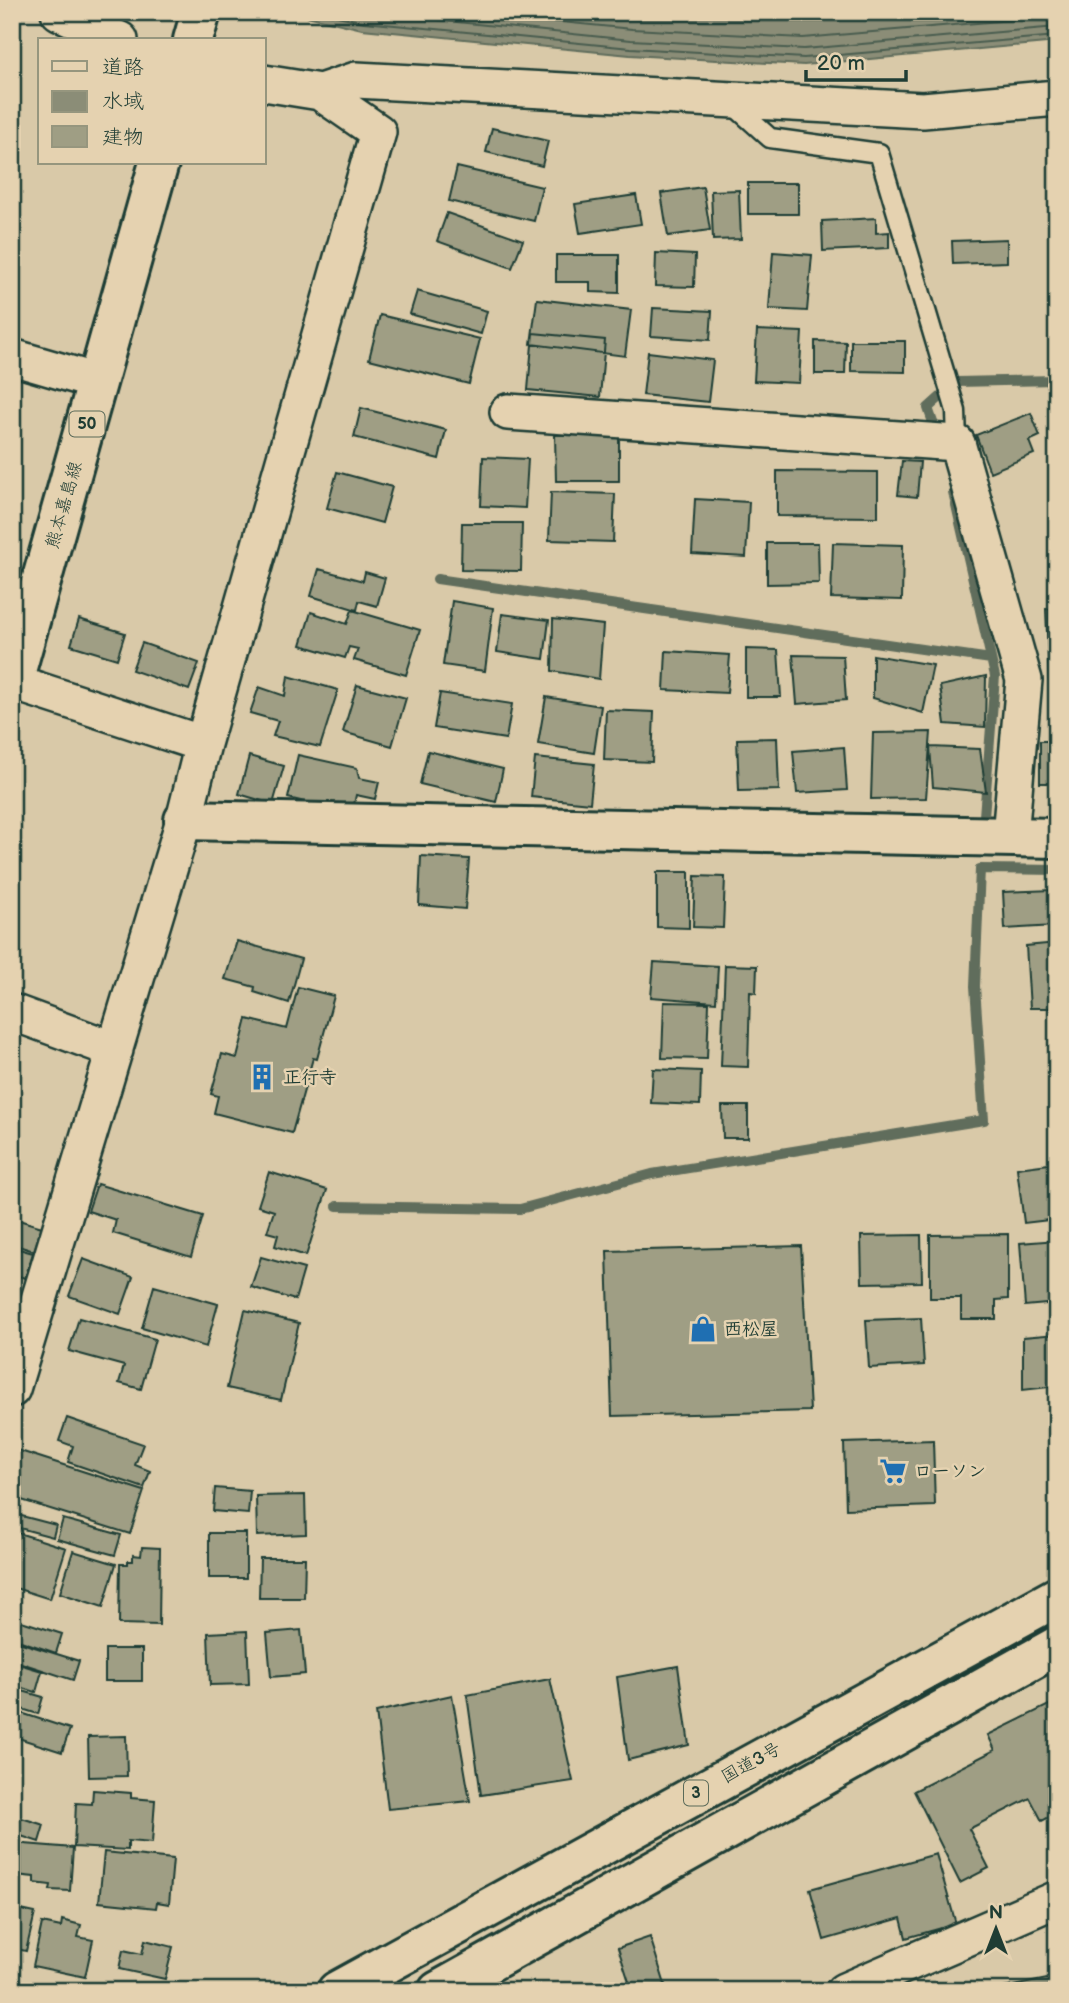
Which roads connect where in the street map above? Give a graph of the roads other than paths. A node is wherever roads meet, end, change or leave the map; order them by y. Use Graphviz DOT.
graph roads {
  1 [pos="59,12"];
  2 [pos="201,12"];
  3 [pos="116,38"];
  4 [pos="194,38"];
  5 [pos="266,83"];
  6 [pos="320,92"];
  7 [pos="1057,98"];
  8 [pos="729,101"];
  9 [pos="159,164"];
  10 [pos="12,357"];
  11 [pos="99,382"];
  12 [pos="509,412"];
  13 [pos="957,443"];
  14 [pos="13,684"];
  15 [pos="202,744"];
  16 [pos="184,820"];
  17 [pos="1010,836"];
  18 [pos="1057,838"];
  19 [pos="12,1012"];
  20 [pos="115,1050"];
  21 [pos="12,1389"];
  22 [pos="1057,1597"];
  23 [pos="1057,1646"];
  24 [pos="1057,1899"];
  25 [pos="337,1991"];
  26 [pos="438,1991"];
  27 [pos="844,1991"];
  1 -- 3 [label="street"];
  2 -- 4 [label="main road"];
  5 -- 6 [label="street"];
  6 -- 8 [label="street"];
  6 -- 15 [label="street"];
  7 -- 8 [label="street"];
  8 -- 13 [label="lane"];
  9 -- 11 [label="main road, 熊本嘉島線 / 50"];
  10 -- 11 [label="street"];
  11 -- 14 [label="main road, 熊本嘉島線 / 50"];
  12 -- 13 [label="street"];
  13 -- 17 [label="street"];
  14 -- 15 [label="street"];
  15 -- 16 [label="street"];
  16 -- 17 [label="main road"];
  16 -- 20 [label="street"];
  17 -- 18 [label="main road"];
  19 -- 20 [label="street"];
  20 -- 21 [label="street"];
  22 -- 25 [label="main road, 国道3号 / 3"];
  23 -- 26 [label="main road"];
  24 -- 27 [label="street"];
}
